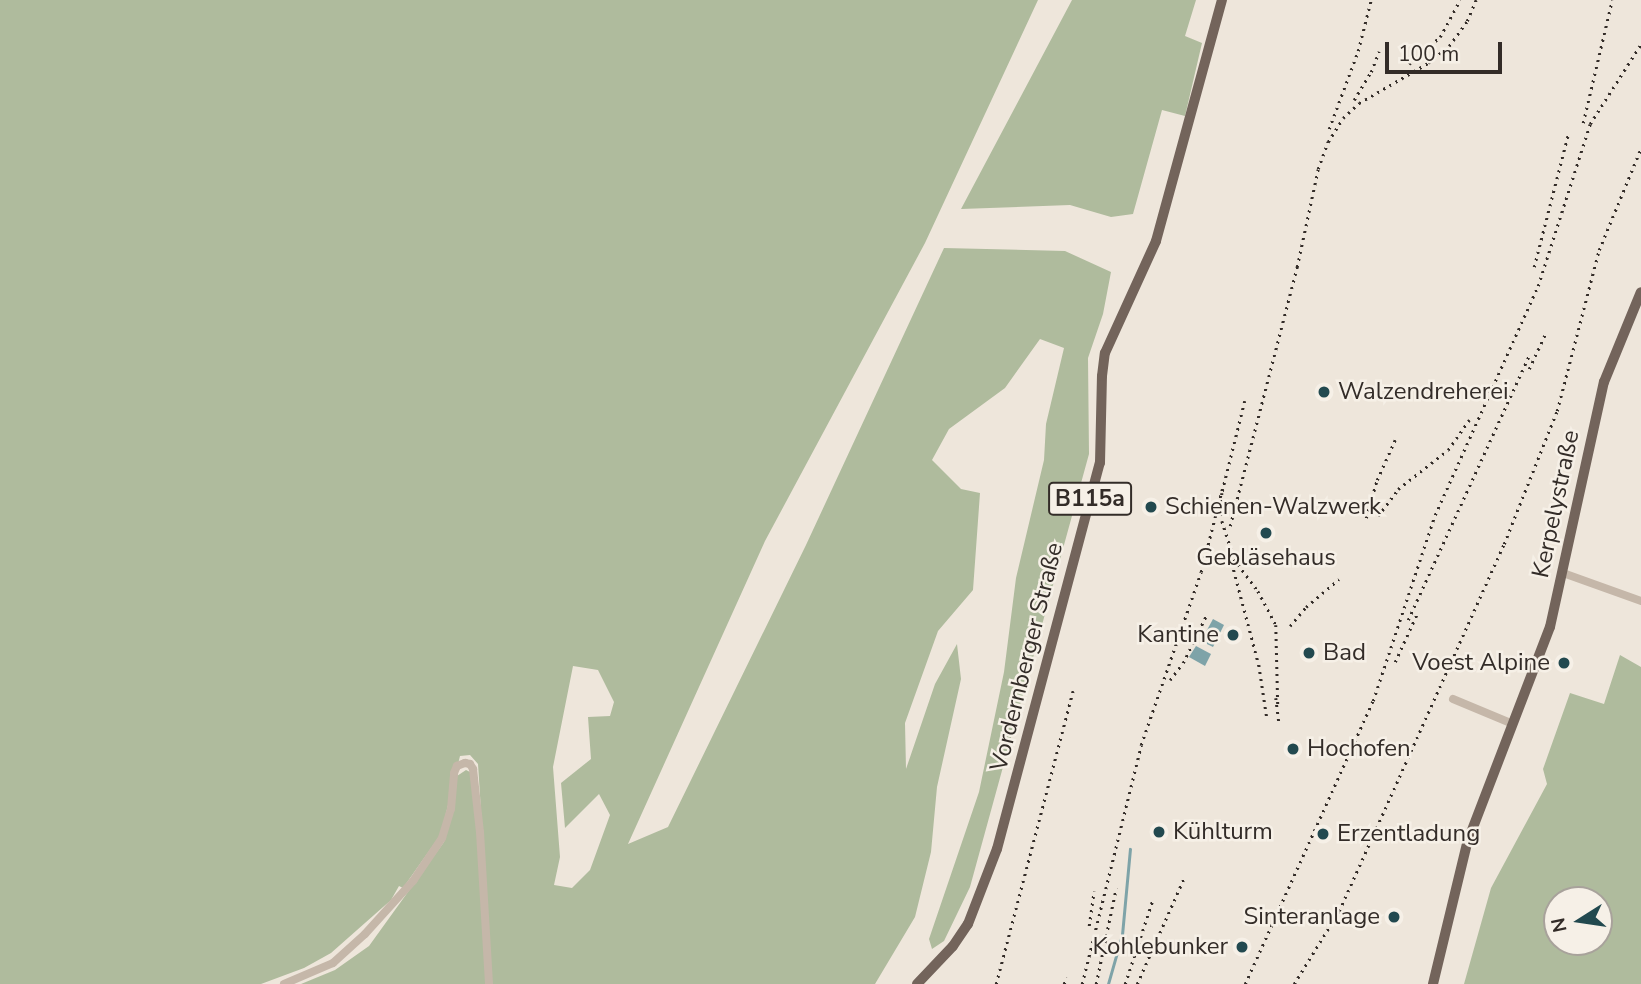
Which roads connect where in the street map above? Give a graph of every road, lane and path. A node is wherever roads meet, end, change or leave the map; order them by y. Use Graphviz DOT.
graph roads {
  1 [pos="1222,0"];
  2 [pos="1641,294"];
  3 [pos="1563,573"];
  4 [pos="1641,601"];
  5 [pos="1453,699"];
  6 [pos="1513,724"];
  7 [pos="284,984"];
  8 [pos="489,984"];
  9 [pos="917,984"];
  10 [pos="1433,984"];
  1 -- 9 [label="main road, Vordernberger Straße / B115a"];
  2 -- 3 [label="main road, Kerpelystraße"];
  3 -- 4 [label="street"];
  3 -- 6 [label="main road, Kerpelystraße"];
  5 -- 6 [label="street"];
  6 -- 10 [label="main road, Kerpelystraße"];
  7 -- 8 [label="street"];
}
